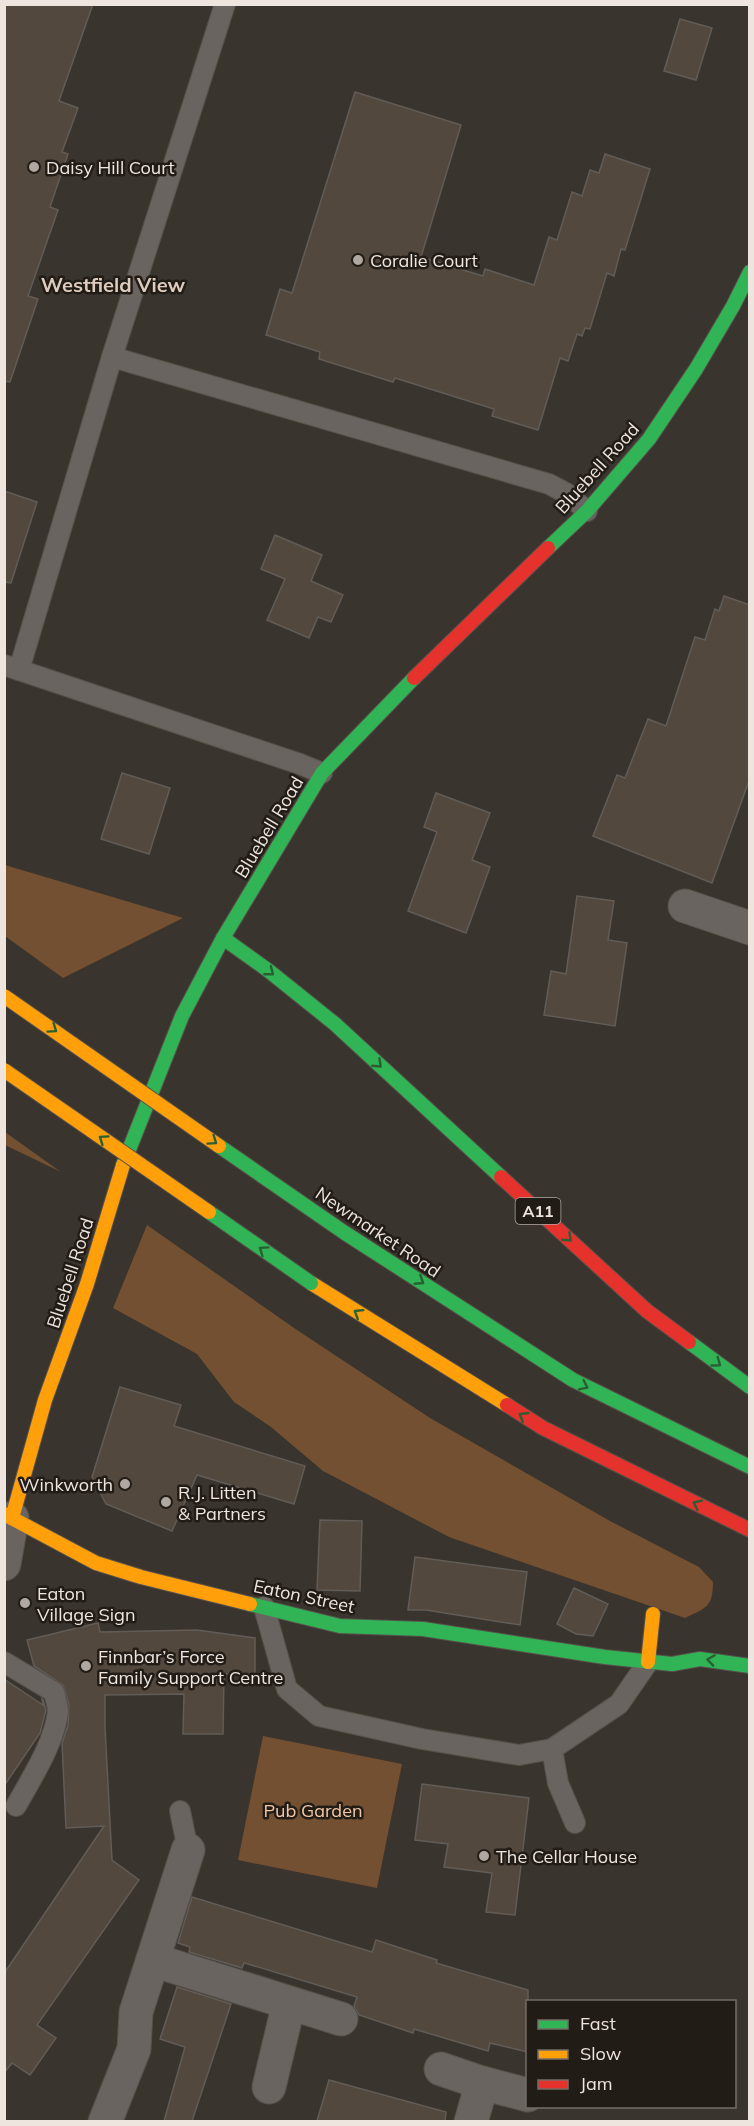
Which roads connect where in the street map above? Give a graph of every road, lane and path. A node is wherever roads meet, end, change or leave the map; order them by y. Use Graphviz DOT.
graph roads {
  1 [pos="225,4"];
  2 [pos="750,272"];
  3 [pos="111,357"];
  4 [pos="586,511"];
  5 [pos="12,668"];
  6 [pos="322,773"];
  7 [pos="685,906"];
  8 [pos="750,928"];
  9 [pos="223,938"];
  10 [pos="4,996"];
  11 [pos="4,1070"];
  12 [pos="750,1387"];
  13 [pos="750,1467"];
  14 [pos="8,1516"];
  15 [pos="750,1530"];
  16 [pos="4,1564"];
  17 [pos="264,1607"];
  18 [pos="653,1614"];
  19 [pos="4,1662"];
  20 [pos="648,1662"];
  21 [pos="750,1666"];
  22 [pos="552,1749"];
  23 [pos="16,1806"];
  24 [pos="180,1810"];
  25 [pos="575,1823"];
  26 [pos="188,1850"];
  27 [pos="153,1960"];
  28 [pos="289,2003"];
  29 [pos="340,2019"];
  30 [pos="441,2069"];
  31 [pos="482,2083"];
  32 [pos="269,2087"];
  33 [pos="526,2094"];
  34 [pos="105,2121"];
  35 [pos="471,2121"];
  1 -- 3 [label="lane"];
  2 -- 4 [label="main road, Bluebell Road"];
  3 -- 4 [label="lane"];
  3 -- 5 [label="lane"];
  4 -- 6 [label="main road, Bluebell Road"];
  5 -- 6 [label="lane"];
  6 -- 9 [label="main road, Bluebell Road"];
  7 -- 8 [label="street"];
  9 -- 12 [label="main road, A11, one-way"];
  9 -- 14 [label="main road, Bluebell Road"];
  10 -- 13 [label="main road, Newmarket Road, one-way, bridge"];
  15 -- 11 [label="main road, one-way, bridge"];
  14 -- 16 [label="street"];
  14 -- 17 [label="main road, Eaton Street"];
  17 -- 20 [label="main road, Eaton Street"];
  17 -- 22 [label="lane"];
  18 -- 20 [label="main road"];
  19 -- 23 [label="lane"];
  21 -- 20 [label="main road, Eaton Street, one-way"];
  20 -- 22 [label="lane"];
  22 -- 25 [label="lane"];
  24 -- 26 [label="lane"];
  26 -- 27 [label="street"];
  27 -- 28 [label="street"];
  27 -- 34 [label="street"];
  28 -- 29 [label="street"];
  28 -- 32 [label="street"];
  30 -- 31 [label="street"];
  31 -- 33 [label="street"];
  31 -- 35 [label="street"];
}
